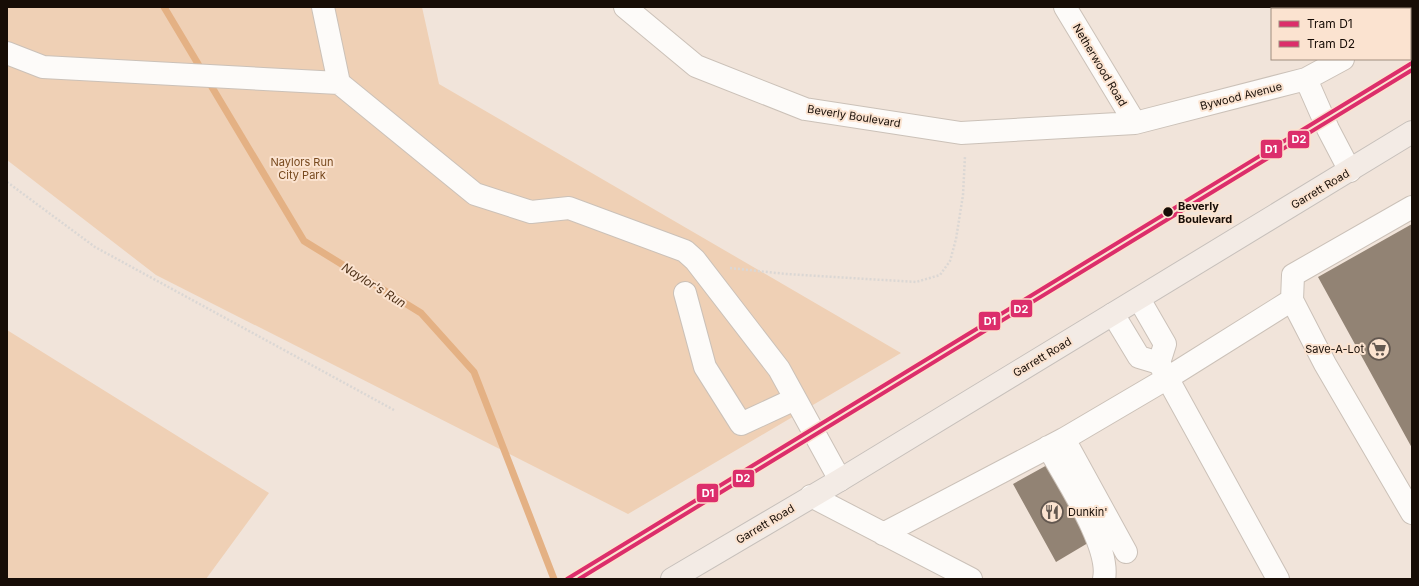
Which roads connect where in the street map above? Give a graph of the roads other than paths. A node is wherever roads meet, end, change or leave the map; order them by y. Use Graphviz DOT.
graph roads {
  1 [pos="323,7"];
  2 [pos="625,7"];
  3 [pos="1065,7"];
  4 [pos="7,53"];
  5 [pos="1341,60"];
  6 [pos="1306,79"];
  7 [pos="338,83"];
  8 [pos="1135,123"];
  9 [pos="1412,132"];
  10 [pos="1350,171"];
  11 [pos="1412,207"];
  12 [pos="685,293"];
  13 [pos="1139,298"];
  14 [pos="1292,300"];
  15 [pos="1114,314"];
  16 [pos="1163,371"];
  17 [pos="795,399"];
  18 [pos="1056,443"];
  19 [pos="840,480"];
  20 [pos="811,496"];
  21 [pos="1412,513"];
  22 [pos="883,534"];
  23 [pos="1126,552"];
  24 [pos="965,577"];
  25 [pos="672,579"];
  26 [pos="1104,579"];
  27 [pos="1278,579"];
  1 -- 7 [label="street"];
  2 -- 8 [label="street, Beverly Boulevard"];
  3 -- 8 [label="street, Netherwood Road"];
  4 -- 7 [label="street"];
  5 -- 6 [label="street, Bywood Avenue"];
  6 -- 8 [label="street, Bywood Avenue"];
  6 -- 10 [label="street"];
  7 -- 17 [label="street"];
  9 -- 10 [label="main road, Garrett Road"];
  10 -- 13 [label="main road, Garrett Road"];
  11 -- 14 [label="street"];
  12 -- 17 [label="street"];
  13 -- 15 [label="main road, Garrett Road"];
  13 -- 16 [label="street"];
  14 -- 16 [label="street"];
  14 -- 21 [label="street"];
  15 -- 16 [label="street"];
  15 -- 19 [label="main road, Garrett Road"];
  16 -- 18 [label="street"];
  16 -- 27 [label="street"];
  17 -- 19 [label="street"];
  18 -- 22 [label="street"];
  18 -- 23 [label="street"];
  18 -- 26 [label="street"];
  19 -- 20 [label="main road, Garrett Road"];
  20 -- 22 [label="street"];
  20 -- 25 [label="main road, Garrett Road"];
  22 -- 24 [label="street"];
}
